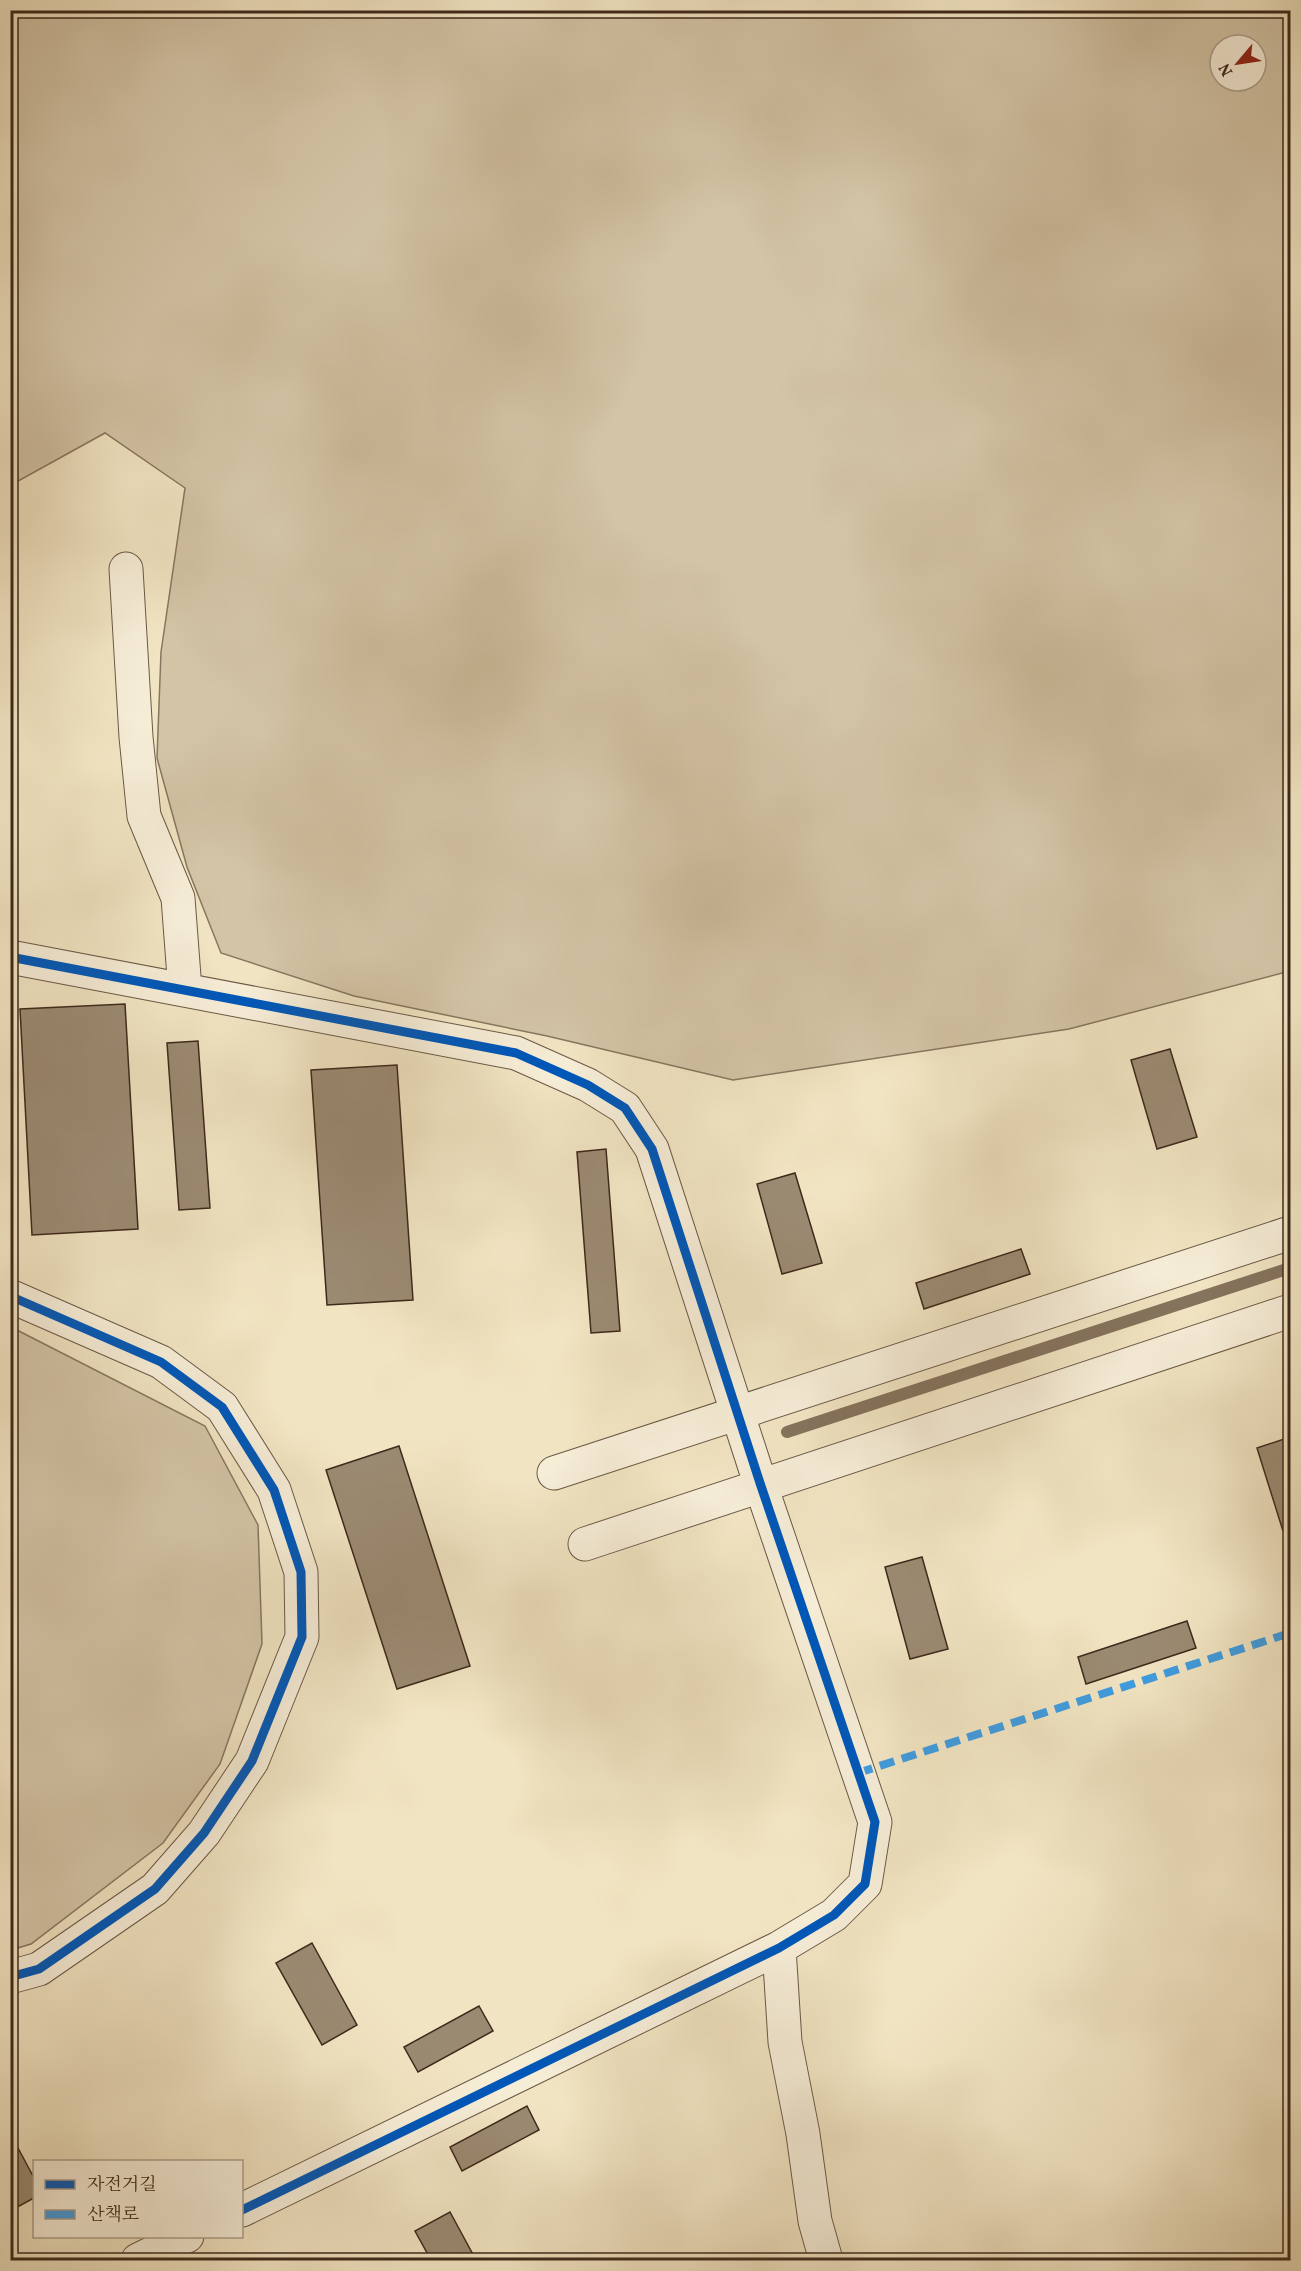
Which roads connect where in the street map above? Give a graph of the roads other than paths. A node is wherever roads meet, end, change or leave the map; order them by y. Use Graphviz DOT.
graph roads {
  1 [pos="126,569"];
  2 [pos="10,957"];
  3 [pos="185,990"];
  4 [pos="1290,1233"];
  5 [pos="10,1296"];
  6 [pos="1290,1311"];
  7 [pos="738,1413"];
  8 [pos="554,1473"];
  9 [pos="761,1486"];
  10 [pos="585,1544"];
  11 [pos="779,1948"];
  12 [pos="10,1977"];
  13 [pos="243,2210"];
  14 [pos="183,2238"];
  15 [pos="138,2260"];
  16 [pos="826,2260"];
  1 -- 3 [label="street"];
  2 -- 3 [label="street"];
  3 -- 7 [label="street"];
  4 -- 7 [label="street"];
  5 -- 12 [label="street"];
  6 -- 9 [label="street"];
  7 -- 8 [label="street"];
  7 -- 9 [label="street"];
  9 -- 10 [label="street"];
  9 -- 11 [label="street"];
  11 -- 13 [label="street"];
  11 -- 16 [label="street"];
  14 -- 15 [label="street"];
}
